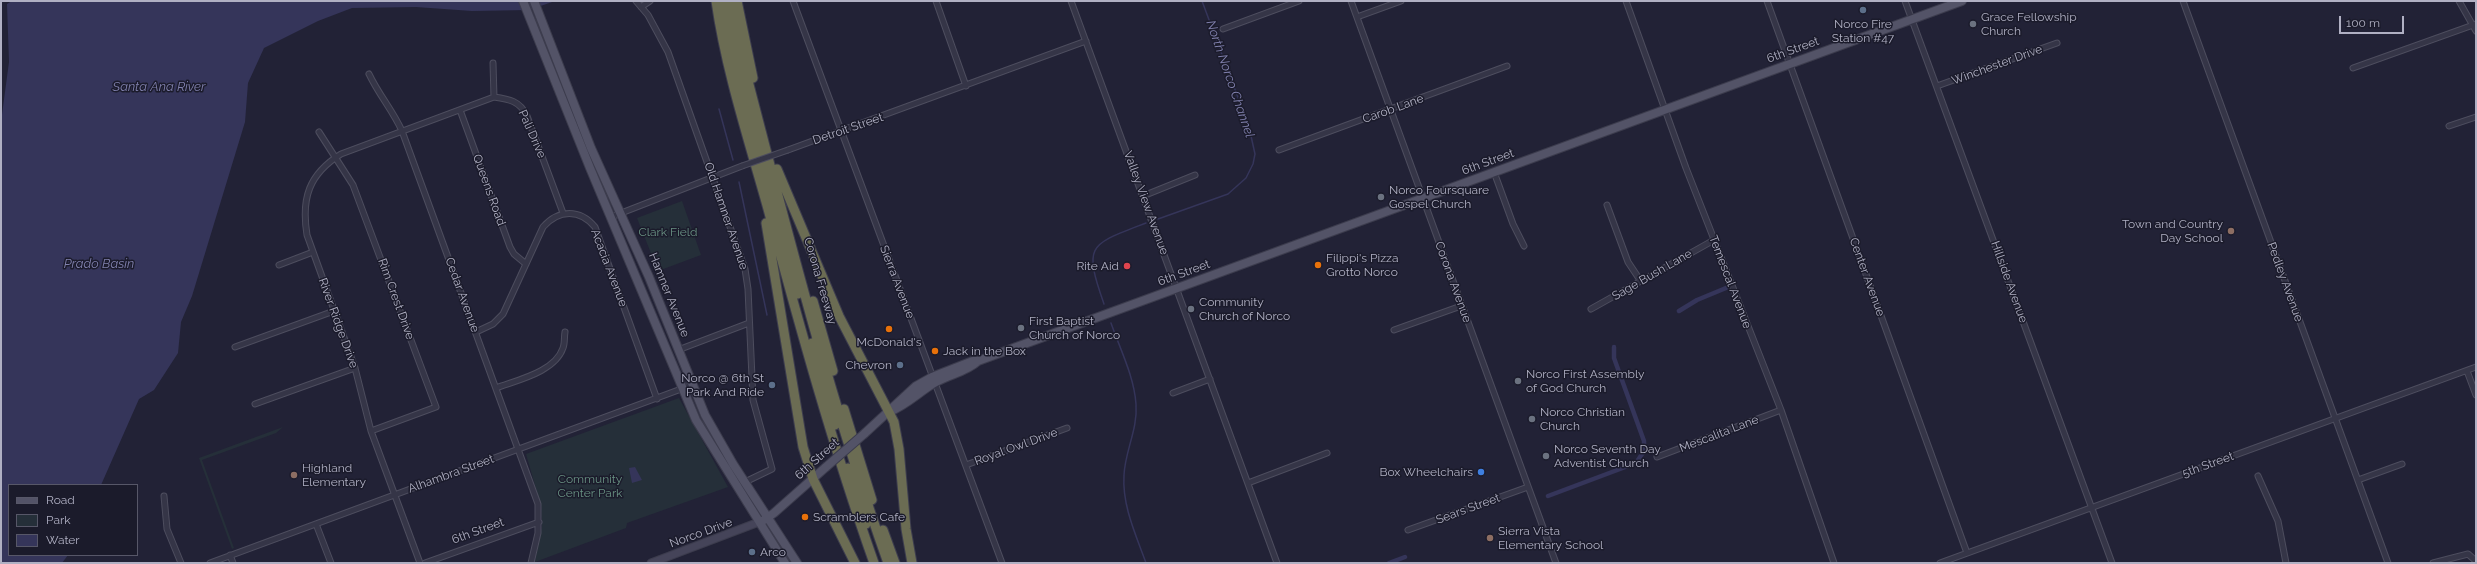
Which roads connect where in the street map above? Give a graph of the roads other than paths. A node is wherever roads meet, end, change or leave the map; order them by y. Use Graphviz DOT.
graph roads {
  1 [pos="523,1"];
  2 [pos="534,1"];
  3 [pos="636,1"];
  4 [pos="650,1"];
  5 [pos="716,1"];
  6 [pos="723,1"];
  7 [pos="730,1"];
  8 [pos="737,1"];
  9 [pos="793,1"];
  10 [pos="936,1"];
  11 [pos="1071,1"];
  12 [pos="1299,1"];
  13 [pos="1351,1"];
  14 [pos="1401,1"];
  15 [pos="1626,1"];
  16 [pos="1767,1"];
  17 [pos="1905,1"];
  18 [pos="1962,1"];
  19 [pos="2183,1"];
  20 [pos="2459,1"];
  21 [pos="641,6"];
  22 [pos="1357,17"];
  23 [pos="1912,19"];
  24 [pos="2474,25"];
  25 [pos="1223,29"];
  26 [pos="2476,31"];
  27 [pos="1086,41"];
  28 [pos="2058,43"];
  29 [pos="493,63"];
  30 [pos="1790,64"];
  31 [pos="1507,66"];
  32 [pos="2353,68"];
  33 [pos="369,74"];
  34 [pos="966,86"];
  35 [pos="1938,86"];
  36 [pos="494,97"];
  37 [pos="1666,108"];
  38 [pos="460,110"];
  39 [pos="1390,110"];
  40 [pos="2476,117"];
  41 [pos="2449,126"];
  42 [pos="402,131"];
  43 [pos="840,131"];
  44 [pos="319,132"];
  45 [pos="1279,150"];
  46 [pos="335,158"];
  47 [pos="777,169"];
  48 [pos="1494,172"];
  49 [pos="758,174"];
  50 [pos="1195,175"];
  51 [pos="713,178"];
  52 [pos="1143,196"];
  53 [pos="1422,199"];
  54 [pos="1607,205"];
  55 [pos="564,213"];
  56 [pos="621,213"];
  57 [pos="611,217"];
  58 [pos="1714,240"];
  59 [pos="1524,246"];
  60 [pos="313,252"];
  61 [pos="526,264"];
  62 [pos="279,265"];
  63 [pos="1640,280"];
  64 [pos="1178,288"];
  65 [pos="1461,306"];
  66 [pos="1591,309"];
  67 [pos="334,311"];
  68 [pos="749,323"];
  69 [pos="1394,330"];
  70 [pos="476,332"];
  71 [pos="565,332"];
  72 [pos="235,347"];
  73 [pos="678,350"];
  74 [pos="355,368"];
  75 [pos="2476,368"];
  76 [pos="2467,371"];
  77 [pos="933,380"];
  78 [pos="1210,380"];
  79 [pos="692,386"];
  80 [pos="496,388"];
  81 [pos="684,389"];
  82 [pos="1173,393"];
  83 [pos="2476,395"];
  84 [pos="657,398"];
  85 [pos="255,404"];
  86 [pos="1781,410"];
  87 [pos="889,412"];
  88 [pos="2336,419"];
  89 [pos="1067,428"];
  90 [pos="371,431"];
  91 [pos="518,450"];
  92 [pos="1327,453"];
  93 [pos="1656,457"];
  94 [pos="2402,464"];
  95 [pos="966,465"];
  96 [pos="2258,476"];
  97 [pos="813,478"];
  98 [pos="2358,480"];
  99 [pos="745,482"];
  100 [pos="1248,483"];
  101 [pos="1528,487"];
  102 [pos="394,495"];
  103 [pos="164,496"];
  104 [pos="2091,507"];
  105 [pos="768,517"];
  106 [pos="539,522"];
  107 [pos="759,522"];
  108 [pos="316,524"];
  109 [pos="1408,530"];
  110 [pos="1967,553"];
  111 [pos="230,555"];
  112 [pos="2476,561"];
  113 [pos="180,563"];
  114 [pos="210,563"];
  115 [pos="232,563"];
  116 [pos="330,563"];
  117 [pos="420,563"];
  118 [pos="425,563"];
  119 [pos="531,563"];
  120 [pos="651,563"];
  121 [pos="785,563"];
  122 [pos="797,563"];
  123 [pos="855,563"];
  124 [pos="874,563"];
  125 [pos="880,563"];
  126 [pos="888,563"];
  127 [pos="895,563"];
  128 [pos="912,563"];
  129 [pos="1002,563"];
  130 [pos="1277,563"];
  131 [pos="1556,563"];
  132 [pos="1834,563"];
  133 [pos="1940,563"];
  134 [pos="2112,563"];
  135 [pos="2286,563"];
  136 [pos="2388,563"];
  137 [pos="2434,563"];
  1 -- 57 [label="main road, Hamner Avenue"];
  2 -- 56 [label="main road, Hamner Avenue"];
  3 -- 21 [label="street, Old Hamner Avenue"];
  4 -- 21 [label="street"];
  5 -- 49 [label="highway"];
  6 -- 125 [label="highway"];
  7 -- 126 [label="highway"];
  8 -- 47 [label="highway, Corona Freeway"];
  9 -- 43 [label="street, Sierra Avenue"];
  10 -- 34 [label="street"];
  11 -- 27 [label="street, Valley View Avenue"];
  12 -- 25 [label="street"];
  13 -- 22 [label="street, Corona Avenue"];
  14 -- 22 [label="street"];
  15 -- 37 [label="street, Temescal Avenue"];
  16 -- 30 [label="street, Center Avenue"];
  17 -- 23 [label="street, Hillside Avenue"];
  18 -- 23 [label="main road, 6th Street"];
  19 -- 88 [label="street, Pedley Avenue"];
  20 -- 24 [label="street"];
  21 -- 51 [label="street, Old Hamner Avenue"];
  22 -- 39 [label="street, Corona Avenue"];
  23 -- 30 [label="main road, 6th Street"];
  23 -- 35 [label="street, Hillside Avenue"];
  24 -- 26 [label="street"];
  24 -- 32 [label="street"];
  27 -- 34 [label="street, Detroit Street"];
  27 -- 52 [label="street, Valley View Avenue"];
  28 -- 35 [label="street, Winchester Drive"];
  29 -- 36 [label="street"];
  30 -- 37 [label="main road, 6th Street"];
  30 -- 110 [label="street, Center Avenue"];
  31 -- 39 [label="street, Carob Lane"];
  33 -- 42 [label="street, Cedar Avenue"];
  34 -- 43 [label="street, Detroit Street"];
  35 -- 104 [label="street, Hillside Avenue"];
  36 -- 38 [label="street"];
  36 -- 55 [label="street, Pali Drive"];
  37 -- 48 [label="main road, 6th Street"];
  37 -- 58 [label="street, Temescal Avenue"];
  38 -- 42 [label="street"];
  38 -- 61 [label="street, Queens Road"];
  39 -- 45 [label="street, Carob Lane"];
  39 -- 53 [label="street, Corona Avenue"];
  40 -- 41 [label="street"];
  42 -- 46 [label="street, River Ridge Drive"];
  42 -- 70 [label="street, Cedar Avenue"];
  43 -- 51 [label="street, Detroit Street, bridge"];
  43 -- 77 [label="street, Sierra Avenue"];
  44 -- 46 [label="street, Rim Crest Drive"];
  46 -- 60 [label="street, River Ridge Drive"];
  46 -- 90 [label="street, Rim Crest Drive"];
  47 -- 87 [label="highway"];
  47 -- 127 [label="highway, Corona Freeway"];
  48 -- 53 [label="main road, 6th Street"];
  48 -- 59 [label="street"];
  49 -- 97 [label="highway"];
  49 -- 124 [label="highway"];
  50 -- 52 [label="street"];
  51 -- 56 [label="street, Detroit Street"];
  51 -- 68 [label="street, Old Hamner Avenue"];
  52 -- 64 [label="street, Valley View Avenue"];
  53 -- 64 [label="main road, 6th Street"];
  53 -- 65 [label="street, Corona Avenue"];
  54 -- 63 [label="street"];
  55 -- 61 [label="street"];
  55 -- 84 [label="street, Acacia Avenue"];
  56 -- 57 [label="street, Detroit Street"];
  56 -- 73 [label="main road, Hamner Avenue"];
  57 -- 81 [label="main road, Hamner Avenue"];
  58 -- 63 [label="street, Sage Bush Lane"];
  58 -- 86 [label="street, Temescal Avenue"];
  60 -- 62 [label="street"];
  60 -- 67 [label="street, River Ridge Drive"];
  61 -- 70 [label="street"];
  63 -- 66 [label="street, Sage Bush Lane"];
  64 -- 77 [label="main road, 6th Street"];
  64 -- 78 [label="street, Valley View Avenue"];
  65 -- 69 [label="street"];
  65 -- 101 [label="street, Corona Avenue"];
  67 -- 72 [label="street"];
  67 -- 74 [label="street, River Ridge Drive"];
  68 -- 73 [label="street"];
  68 -- 99 [label="street, Old Hamner Avenue"];
  70 -- 80 [label="street, Cedar Avenue"];
  71 -- 80 [label="street"];
  73 -- 79 [label="main road, Hamner Avenue"];
  74 -- 85 [label="street"];
  74 -- 90 [label="street, River Ridge Drive"];
  75 -- 76 [label="street, 5th Street"];
  76 -- 83 [label="street"];
  76 -- 88 [label="street, 5th Street"];
  77 -- 87 [label="main road, 6th Street"];
  77 -- 95 [label="street, Sierra Avenue"];
  78 -- 82 [label="street"];
  78 -- 100 [label="street, Valley View Avenue"];
  79 -- 81 [label="street, Alhambra Street"];
  79 -- 99 [label="main road, Hamner Avenue"];
  80 -- 91 [label="street, Cedar Avenue"];
  81 -- 84 [label="street, Alhambra Street"];
  81 -- 107 [label="main road, Hamner Avenue"];
  84 -- 91 [label="street, Alhambra Street"];
  86 -- 93 [label="street, Mescalita Lane"];
  86 -- 132 [label="street, Temescal Avenue"];
  87 -- 97 [label="main road, 6th Street, bridge"];
  87 -- 128 [label="highway"];
  88 -- 98 [label="street, Pedley Avenue"];
  88 -- 104 [label="street, 5th Street"];
  89 -- 95 [label="street, Royal Owl Drive"];
  90 -- 102 [label="street, River Ridge Drive"];
  91 -- 102 [label="street, Alhambra Street"];
  91 -- 106 [label="street, Cedar Avenue"];
  92 -- 100 [label="street"];
  94 -- 98 [label="street"];
  95 -- 129 [label="street, Sierra Avenue"];
  96 -- 135 [label="street"];
  97 -- 105 [label="main road, 6th Street"];
  97 -- 123 [label="highway"];
  98 -- 136 [label="street, Pedley Avenue"];
  99 -- 105 [label="main road, Hamner Avenue"];
  100 -- 130 [label="street, Valley View Avenue"];
  101 -- 109 [label="street, Sears Street"];
  101 -- 131 [label="street, Corona Avenue"];
  102 -- 108 [label="street, Alhambra Street"];
  102 -- 117 [label="street, River Ridge Drive"];
  103 -- 113 [label="street"];
  104 -- 110 [label="street, 5th Street"];
  104 -- 134 [label="street, Hillside Avenue"];
  105 -- 107 [label="main road, 6th Street"];
  105 -- 122 [label="main road, Hamner Avenue"];
  106 -- 118 [label="street, 6th Street"];
  106 -- 119 [label="street, Cedar Avenue"];
  107 -- 120 [label="main road, Norco Drive"];
  107 -- 121 [label="main road, Hamner Avenue"];
  108 -- 111 [label="street, Alhambra Street"];
  108 -- 116 [label="street"];
  110 -- 133 [label="street, 5th Street"];
  111 -- 114 [label="street, Alhambra Street"];
  111 -- 115 [label="street"];
  112 -- 137 [label="street"];
}
